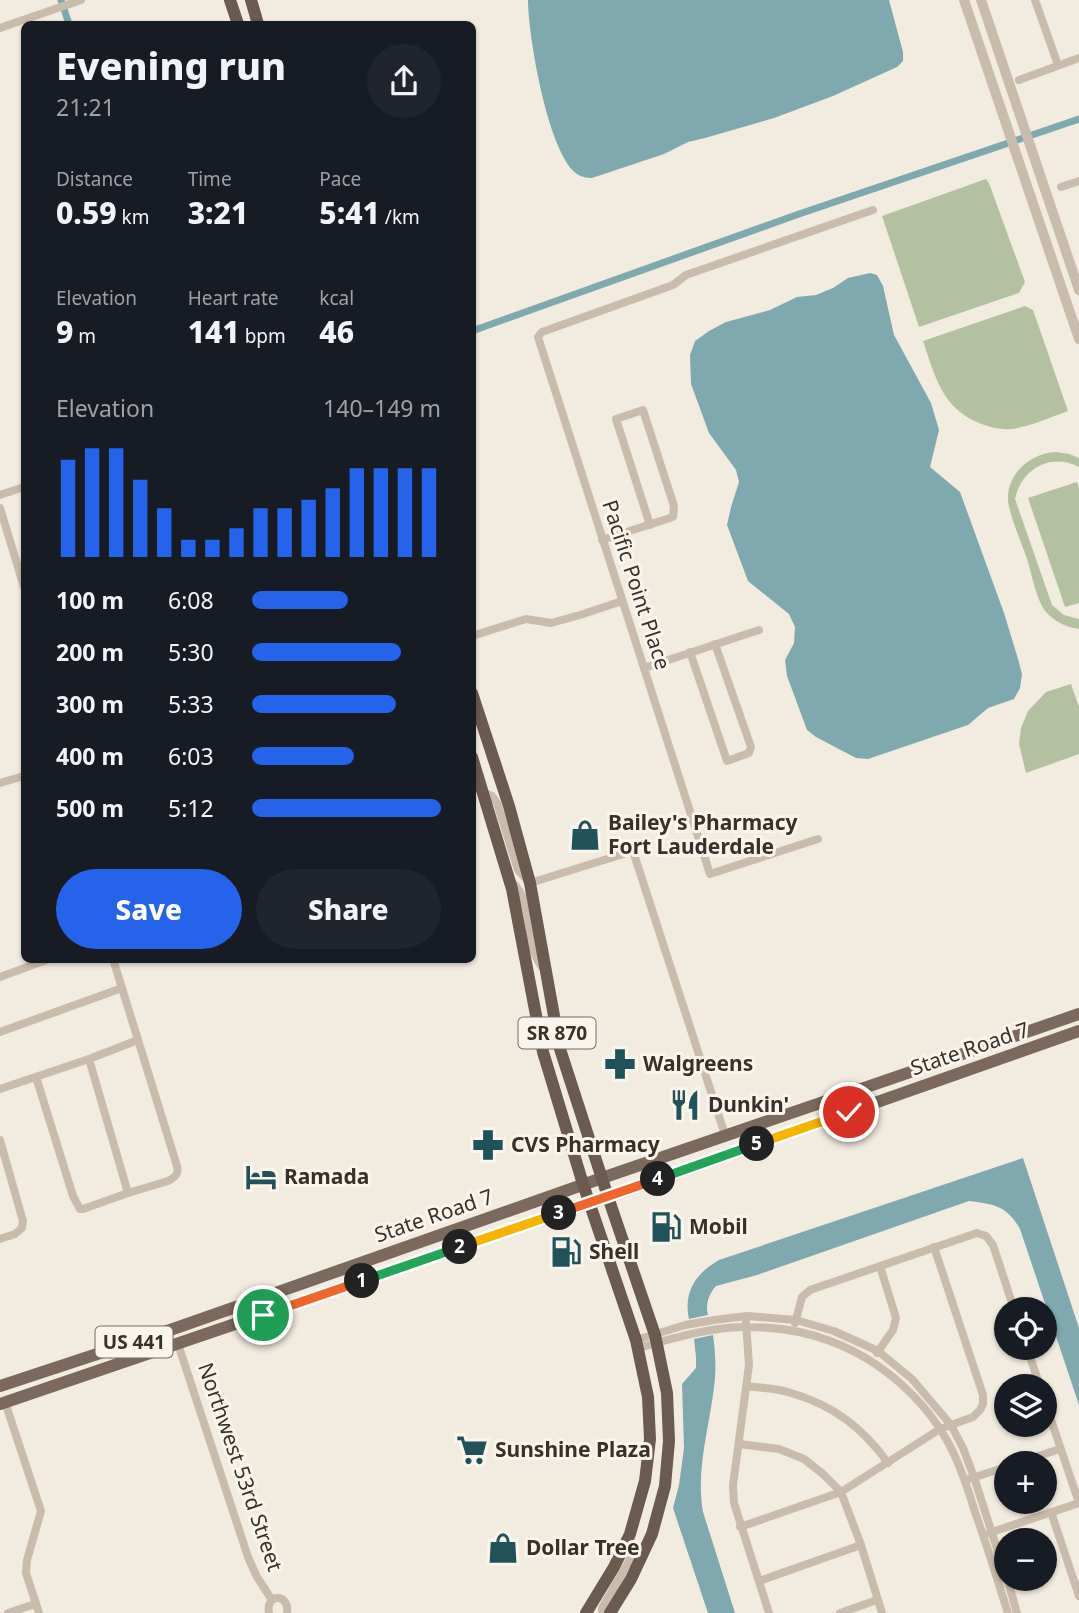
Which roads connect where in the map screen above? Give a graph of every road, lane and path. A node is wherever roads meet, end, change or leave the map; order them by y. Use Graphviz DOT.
graph roads {
  1 [pos="81,0"];
  2 [pos="230,0"];
  3 [pos="251,0"];
  4 [pos="964,0"];
  5 [pos="981,0"];
  6 [pos="1035,0"];
  7 [pos="237,21"];
  8 [pos="257,21"];
  9 [pos="0,27"];
  10 [pos="1079,58"];
  11 [pos="1058,65"];
  12 [pos="1013,79"];
  13 [pos="993,84"];
  14 [pos="1079,181"];
  15 [pos="1061,187"];
  16 [pos="873,210"];
  17 [pos="1079,290"];
  18 [pos="1079,339"];
  19 [pos="21,487"];
  20 [pos="0,495"];
  21 [pos="0,508"];
  22 [pos="650,524"];
  23 [pos="602,540"];
  24 [pos="21,577"];
  25 [pos="622,601"];
  26 [pos="760,630"];
  27 [pos="476,635"];
  28 [pos="715,644"];
  29 [pos="690,652"];
  30 [pos="644,668"];
  31 [pos="476,708"];
  32 [pos="476,769"];
  33 [pos="21,777"];
  34 [pos="0,783"];
  35 [pos="484,793"];
  36 [pos="818,839"];
  37 [pos="509,879"];
  38 [pos="530,883"];
  39 [pos="37,963"];
  40 [pos="114,963"];
  41 [pos="546,965"];
  42 [pos="0,976"];
  43 [pos="122,988"];
  44 [pos="1079,1014"];
  45 [pos="1079,1031"];
  46 [pos="0,1032"];
  47 [pos="138,1040"];
  48 [pos="89,1059"];
  49 [pos="36,1077"];
  50 [pos="0,1089"];
  51 [pos="725,1135"];
  52 [pos="0,1140"];
  53 [pos="602,1178"];
  54 [pos="583,1184"];
  55 [pos="128,1193"];
  56 [pos="608,1197"];
  57 [pos="589,1203"];
  58 [pos="0,1239"];
  59 [pos="934,1247"];
  60 [pos="880,1266"];
  61 [pos="337,1270"];
  62 [pos="322,1295"];
  63 [pos="1010,1297"];
  64 [pos="747,1316"];
  65 [pos="796,1320"];
  66 [pos="194,1321"];
  67 [pos="746,1326"];
  68 [pos="173,1329"];
  69 [pos="793,1331"];
  70 [pos="656,1339"];
  71 [pos="178,1344"];
  72 [pos="637,1344"];
  73 [pos="878,1351"];
  74 [pos="153,1353"];
  75 [pos="871,1360"];
  76 [pos="15,1382"];
  77 [pos="0,1386"];
  78 [pos="747,1386"];
  79 [pos="3,1403"];
  80 [pos="951,1425"];
  81 [pos="940,1429"];
  82 [pos="1056,1437"];
  83 [pos="739,1444"];
  84 [pos="1060,1449"];
  85 [pos="1054,1451"];
  86 [pos="888,1463"];
  87 [pos="994,1470"];
  88 [pos="974,1477"];
  89 [pos="965,1480"];
  90 [pos="841,1492"];
  91 [pos="1079,1503"];
  92 [pos="1057,1510"];
  93 [pos="1045,1514"];
  94 [pos="1052,1514"];
  95 [pos="740,1527"];
  96 [pos="992,1532"];
  97 [pos="630,1534"];
  98 [pos="983,1535"];
  99 [pos="994,1538"];
  100 [pos="861,1545"];
  101 [pos="759,1581"];
  102 [pos="1011,1591"];
  103 [pos="1079,1596"];
  104 [pos="272,1600"];
  105 [pos="877,1600"];
  106 [pos="37,1608"];
  107 [pos="8,1613"];
  108 [pos="269,1613"];
  109 [pos="287,1613"];
  110 [pos="586,1613"];
  111 [pos="602,1613"];
  112 [pos="610,1613"];
  113 [pos="769,1613"];
  114 [pos="840,1613"];
  115 [pos="881,1613"];
  116 [pos="1008,1613"];
  117 [pos="1017,1613"];
  1 -- 9 [label="street"];
  2 -- 7 [label="highway"];
  3 -- 8 [label="highway"];
  4 -- 13 [label="street"];
  5 -- 12 [label="street"];
  6 -- 11 [label="street"];
  10 -- 11 [label="street"];
  11 -- 12 [label="street"];
  12 -- 13 [label="street"];
  12 -- 17 [label="street"];
  13 -- 18 [label="street"];
  14 -- 15 [label="street"];
  16 -- 23 [label="street, Pacific Point Place"];
  19 -- 20 [label="street"];
  21 -- 24 [label="street"];
  22 -- 22 [label="street"];
  22 -- 23 [label="street"];
  23 -- 25 [label="street, Pacific Point Place"];
  25 -- 27 [label="street"];
  25 -- 30 [label="street, Pacific Point Place"];
  26 -- 28 [label="street"];
  28 -- 29 [label="street"];
  28 -- 29 [label="street"];
  29 -- 30 [label="street"];
  30 -- 36 [label="street, Pacific Point Place"];
  31 -- 38 [label="highway, SR 870"];
  32 -- 35 [label="highway, SR 870"];
  33 -- 34 [label="street"];
  35 -- 37 [label="highway, SR 870"];
  35 -- 38 [label="street"];
  37 -- 41 [label="street"];
  37 -- 54 [label="highway, SR 870"];
  38 -- 41 [label="highway, SR 870"];
  38 -- 51 [label="street"];
  39 -- 42 [label="street"];
  40 -- 43 [label="street"];
  41 -- 53 [label="highway, SR 870"];
  43 -- 46 [label="street"];
  43 -- 47 [label="street"];
  44 -- 51 [label="main road, State Road 7 / US 441"];
  45 -- 56 [label="main road, State Road 7 / US 441"];
  47 -- 48 [label="street"];
  47 -- 55 [label="street"];
  48 -- 49 [label="street"];
  48 -- 55 [label="street"];
  49 -- 50 [label="street"];
  49 -- 55 [label="street"];
  51 -- 53 [label="main road, State Road 7 / US 441"];
  52 -- 58 [label="street"];
  53 -- 54 [label="main road, State Road 7 / US 441"];
  53 -- 56 [label="highway, SR 870"];
  54 -- 57 [label="highway, SR 870"];
  54 -- 61 [label="main road, State Road 7 / US 441"];
  56 -- 57 [label="main road, State Road 7 / US 441"];
  56 -- 70 [label="highway, SR 870"];
  57 -- 62 [label="main road, State Road 7 / US 441"];
  57 -- 72 [label="highway, SR 870"];
  59 -- 60 [label="street"];
  59 -- 63 [label="street"];
  59 -- 80 [label="street"];
  60 -- 65 [label="street"];
  60 -- 73 [label="street"];
  61 -- 62 [label="main road"];
  61 -- 66 [label="main road, State Road 7 / US 441"];
  62 -- 71 [label="main road, State Road 7 / US 441"];
  64 -- 65 [label="street"];
  64 -- 67 [label="street"];
  64 -- 70 [label="street"];
  65 -- 69 [label="street"];
  65 -- 73 [label="street"];
  66 -- 68 [label="main road, State Road 7 / US 441"];
  66 -- 71 [label="main road"];
  67 -- 69 [label="street"];
  67 -- 70 [label="street"];
  67 -- 78 [label="street"];
  68 -- 74 [label="main road"];
  68 -- 76 [label="main road, State Road 7 / US 441"];
  69 -- 75 [label="street"];
  70 -- 72 [label="street"];
  70 -- 112 [label="highway, SR 870"];
  71 -- 74 [label="main road, State Road 7 / US 441"];
  71 -- 104 [label="street, Northwest 53rd Street"];
  72 -- 97 [label="highway, SR 870"];
  73 -- 75 [label="street"];
  73 -- 80 [label="street"];
  74 -- 79 [label="main road, State Road 7 / US 441"];
  75 -- 81 [label="street"];
  76 -- 77 [label="main road, State Road 7 / US 441"];
  76 -- 79 [label="main road"];
  78 -- 83 [label="street"];
  78 -- 86 [label="street"];
  79 -- 106 [label="street"];
  80 -- 81 [label="street"];
  80 -- 88 [label="street"];
  81 -- 86 [label="street"];
  81 -- 89 [label="street"];
  82 -- 84 [label="street"];
  83 -- 90 [label="street"];
  83 -- 95 [label="street"];
  84 -- 85 [label="street"];
  84 -- 91 [label="street"];
  86 -- 90 [label="street"];
  87 -- 88 [label="street"];
  88 -- 89 [label="street"];
  88 -- 96 [label="street"];
  89 -- 98 [label="street"];
  90 -- 95 [label="street"];
  90 -- 100 [label="street"];
  91 -- 92 [label="street"];
  93 -- 96 [label="street"];
  94 -- 103 [label="street"];
  95 -- 101 [label="street"];
  96 -- 98 [label="street"];
  96 -- 99 [label="street"];
  97 -- 110 [label="highway, SR 870"];
  97 -- 111 [label="street"];
  98 -- 116 [label="street"];
  100 -- 101 [label="street"];
  100 -- 105 [label="street"];
  101 -- 113 [label="street"];
  102 -- 117 [label="street"];
  104 -- 108 [label="street"];
  104 -- 109 [label="street, Northwest 53rd Street"];
  105 -- 114 [label="street"];
  105 -- 115 [label="street"];
  106 -- 107 [label="street"];
}
